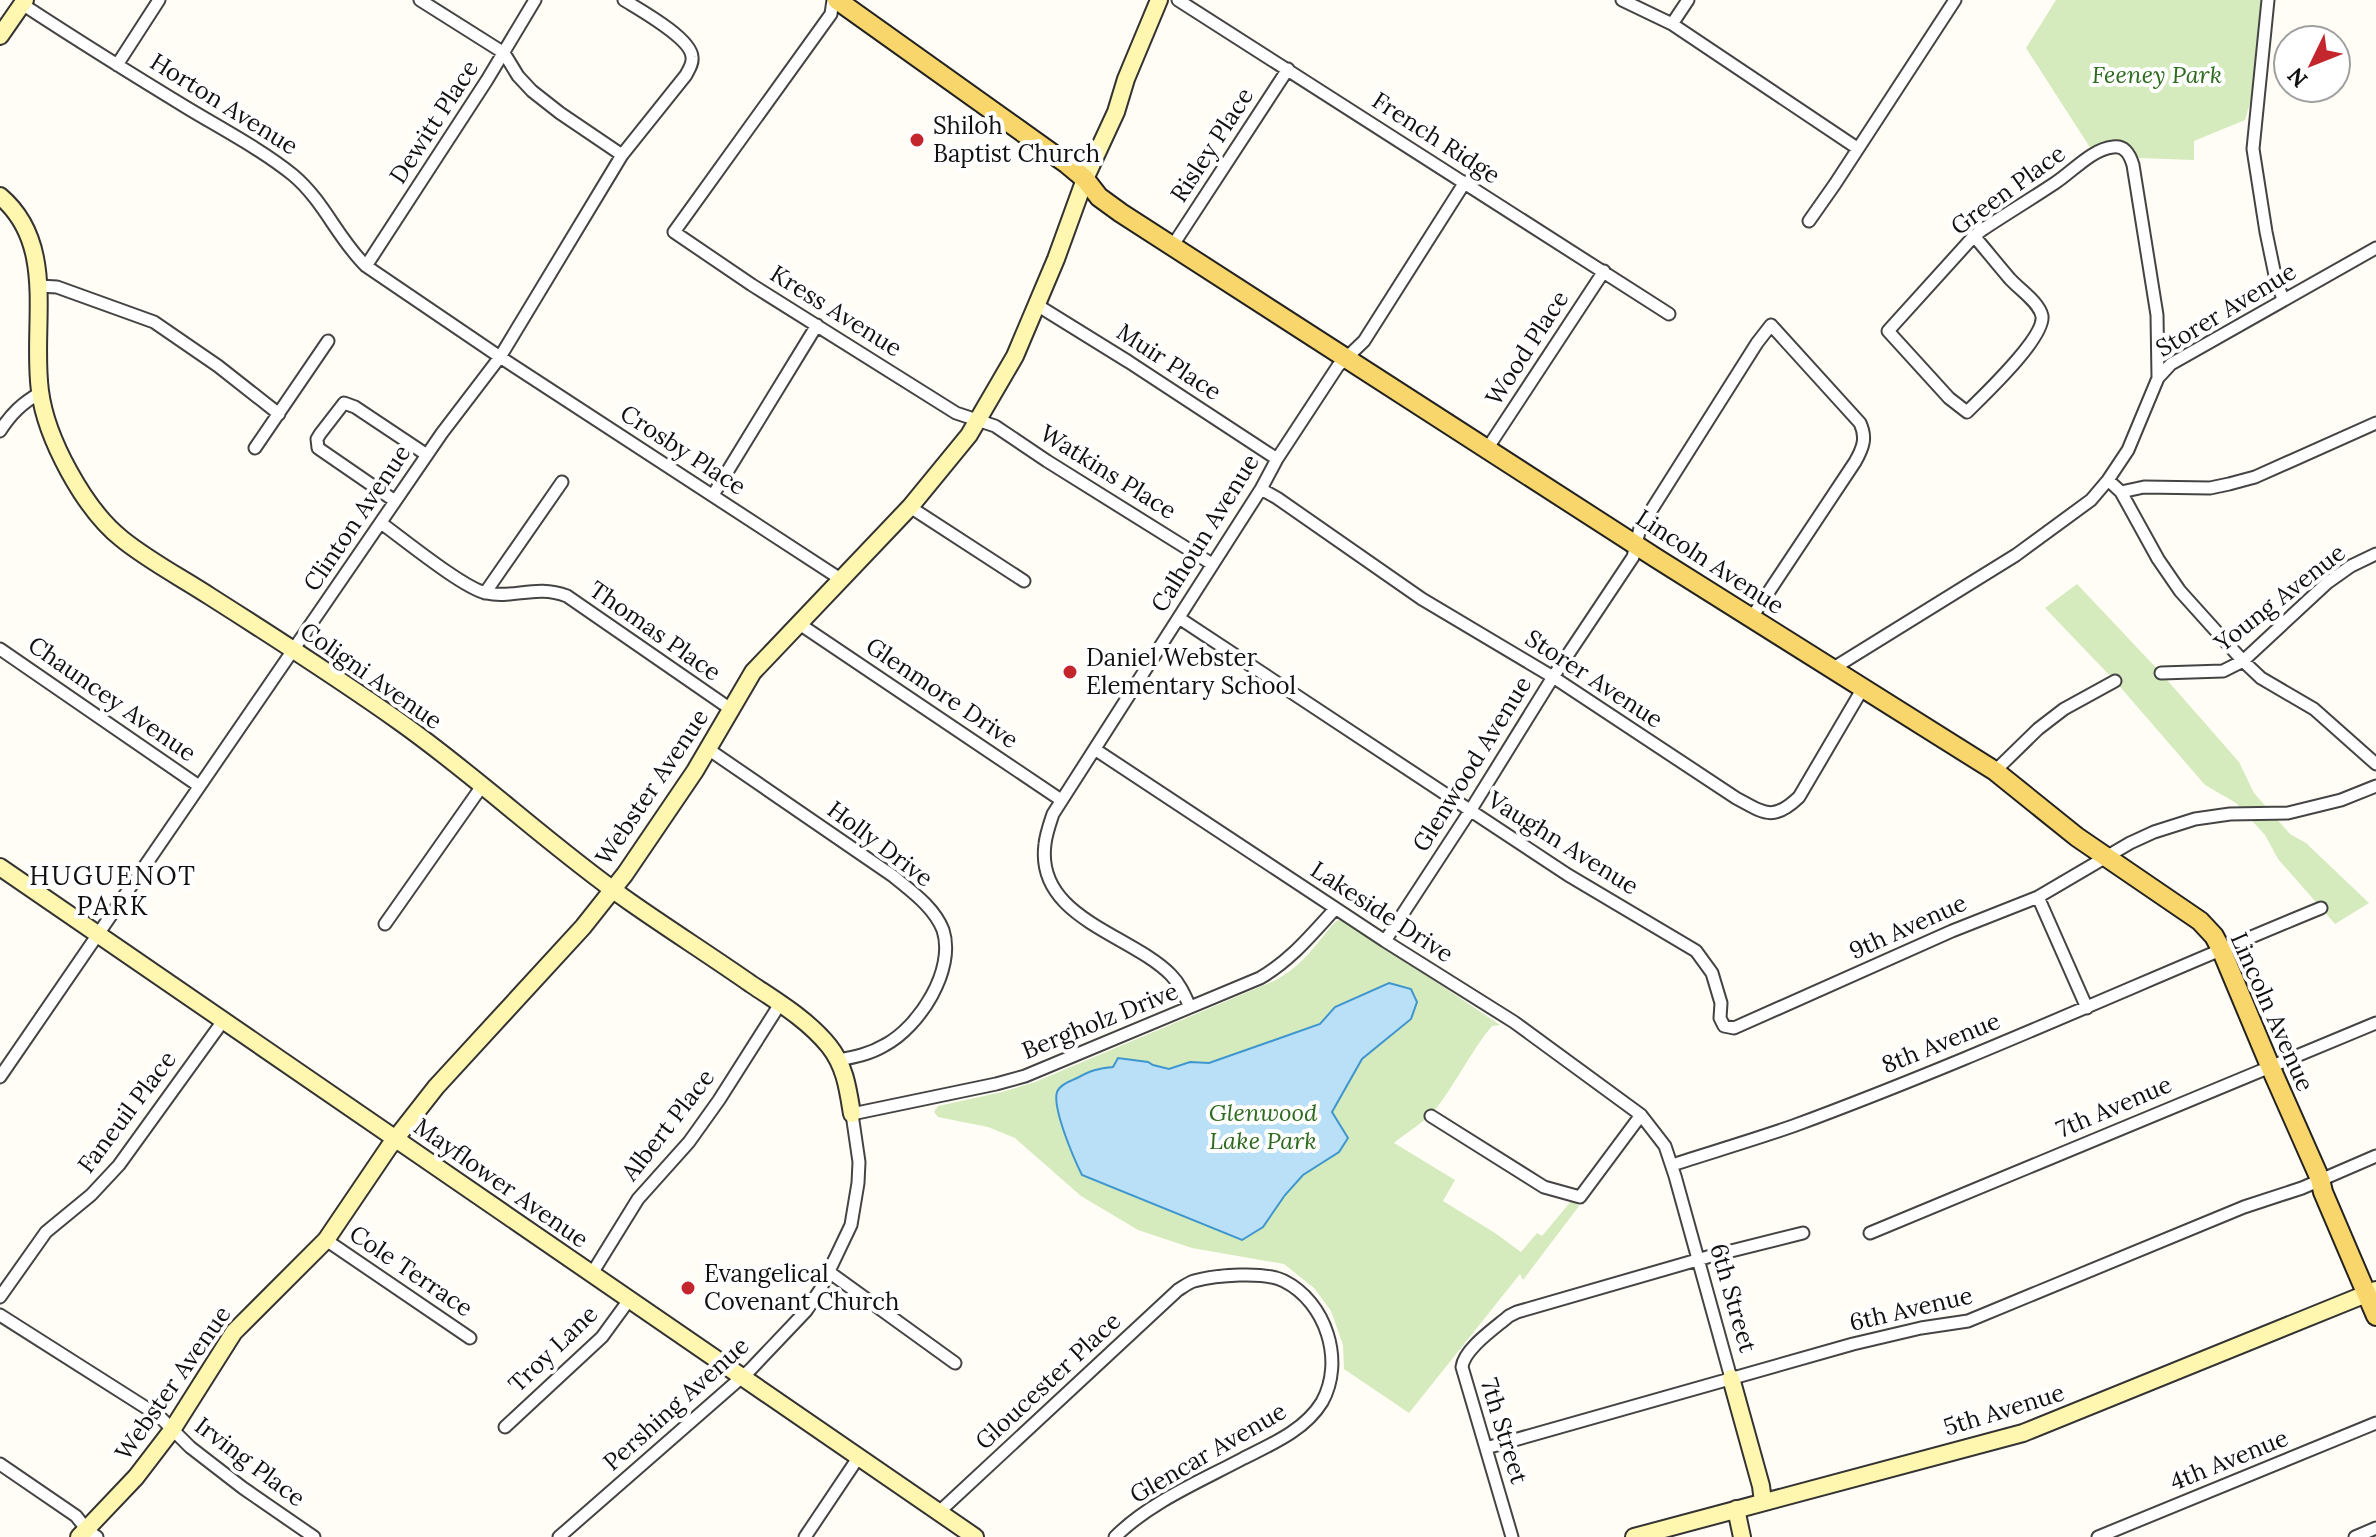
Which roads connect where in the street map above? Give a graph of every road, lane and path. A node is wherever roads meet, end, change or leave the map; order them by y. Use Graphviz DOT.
graph roads {
  1 [pos="159,0"];
  2 [pos="420,0"];
  3 [pos="535,0"];
  4 [pos="624,0"];
  5 [pos="835,0"];
  6 [pos="1159,0"];
  7 [pos="1178,0"];
  8 [pos="1622,0"];
  9 [pos="1688,0"];
  10 [pos="1955,0"];
  11 [pos="2268,0"];
  12 [pos="21,1"];
  13 [pos="1672,24"];
  14 [pos="0,36"];
  15 [pos="504,53"];
  16 [pos="117,65"];
  17 [pos="1288,69"];
  18 [pos="1857,148"];
  19 [pos="622,155"];
  20 [pos="1085,179"];
  21 [pos="1465,182"];
  22 [pos="0,196"];
  23 [pos="1809,221"];
  24 [pos="1974,236"];
  25 [pos="1173,245"];
  26 [pos="2376,248"];
  27 [pos="366,266"];
  28 [pos="1604,271"];
  29 [pos="39,286"];
  30 [pos="2283,299"];
  31 [pos="1037,305"];
  32 [pos="1669,314"];
  33 [pos="817,325"];
  34 [pos="328,341"];
  35 [pos="500,357"];
  36 [pos="1344,358"];
  37 [pos="2158,378"];
  38 [pos="40,393"];
  39 [pos="279,414"];
  40 [pos="978,422"];
  41 [pos="2376,423"];
  42 [pos="0,431"];
  43 [pos="255,448"];
  44 [pos="1487,449"];
  45 [pos="427,455"];
  46 [pos="1277,459"];
  47 [pos="2108,480"];
  48 [pos="562,482"];
  49 [pos="1261,489"];
  50 [pos="2121,492"];
  51 [pos="713,495"];
  52 [pos="395,501"];
  53 [pos="910,507"];
  54 [pos="381,523"];
  55 [pos="1637,545"];
  56 [pos="2376,554"];
  57 [pos="1212,564"];
  58 [pos="842,580"];
  59 [pos="1024,581"];
  60 [pos="485,593"];
  61 [pos="1752,617"];
  62 [pos="1179,618"];
  63 [pos="798,623"];
  64 [pos="0,649"];
  65 [pos="293,650"];
  66 [pos="2243,661"];
  67 [pos="1832,669"];
  68 [pos="2161,673"];
  69 [pos="1553,677"];
  70 [pos="2115,681"];
  71 [pos="1863,688"];
  72 [pos="732,710"];
  73 [pos="708,749"];
  74 [pos="1096,750"];
  75 [pos="2376,764"];
  76 [pos="1995,771"];
  77 [pos="199,786"];
  78 [pos="482,786"];
  79 [pos="2376,786"];
  80 [pos="1061,800"];
  81 [pos="1470,811"];
  82 [pos="2107,858"];
  83 [pos="0,867"];
  84 [pos="613,889"];
  85 [pos="2038,897"];
  86 [pos="2321,908"];
  87 [pos="1335,909"];
  88 [pos="385,924"];
  89 [pos="99,934"];
  90 [pos="1385,941"];
  91 [pos="2221,949"];
  92 [pos="780,1004"];
  93 [pos="1190,1007"];
  94 [pos="2087,1008"];
  95 [pos="223,1021"];
  96 [pos="2376,1023"];
  97 [pos="1724,1026"];
  98 [pos="838,1060"];
  99 [pos="2270,1066"];
  100 [pos="0,1077"];
  101 [pos="852,1114"];
  102 [pos="1641,1115"];
  103 [pos="1431,1116"];
  104 [pos="395,1139"];
  105 [pos="2376,1156"];
  106 [pos="1672,1165"];
  107 [pos="2320,1179"];
  108 [pos="1803,1233"];
  109 [pos="1870,1233"];
  110 [pos="326,1240"];
  111 [pos="1698,1260"];
  112 [pos="829,1272"];
  113 [pos="591,1275"];
  114 [pos="1188,1284"];
  115 [pos="2371,1292"];
  116 [pos="0,1297"];
  117 [pos="629,1300"];
  118 [pos="0,1315"];
  119 [pos="2376,1316"];
  120 [pos="470,1338"];
  121 [pos="955,1363"];
  122 [pos="742,1378"];
  123 [pos="1731,1378"];
  124 [pos="2376,1423"];
  125 [pos="505,1427"];
  126 [pos="172,1430"];
  127 [pos="1486,1448"];
  128 [pos="858,1458"];
  129 [pos="0,1464"];
  130 [pos="1763,1502"];
  131 [pos="1736,1509"];
  132 [pos="939,1512"];
  133 [pos="2376,1528"];
  134 [pos="88,1535"];
  135 [pos="314,1537"];
  136 [pos="559,1537"];
  137 [pos="805,1537"];
  138 [pos="975,1537"];
  139 [pos="1115,1537"];
  140 [pos="1512,1537"];
  141 [pos="1634,1537"];
  142 [pos="1742,1537"];
  143 [pos="2098,1537"];
  144 [pos="2355,1537"];
  1 -- 16 [label="street"];
  2 -- 15 [label="street"];
  3 -- 15 [label="street, Dewitt Place"];
  4 -- 19 [label="street, Clinton Avenue"];
  5 -- 20 [label="main road, Lincoln Avenue"];
  5 -- 33 [label="street, Kress Avenue"];
  6 -- 20 [label="street, Webster Avenue"];
  7 -- 17 [label="street, French Ridge"];
  8 -- 13 [label="street"];
  9 -- 13 [label="street"];
  10 -- 18 [label="street"];
  11 -- 30 [label="street"];
  12 -- 14 [label="street"];
  12 -- 16 [label="street, Horton Avenue"];
  13 -- 18 [label="street"];
  15 -- 19 [label="street"];
  15 -- 27 [label="street, Dewitt Place"];
  16 -- 27 [label="street, Horton Avenue"];
  17 -- 21 [label="street, French Ridge"];
  17 -- 25 [label="street, Risley Place"];
  18 -- 23 [label="street"];
  19 -- 35 [label="street, Clinton Avenue"];
  20 -- 25 [label="main road, Lincoln Avenue"];
  20 -- 31 [label="street, Webster Avenue"];
  21 -- 28 [label="street, French Ridge"];
  21 -- 36 [label="street, Calhoun Avenue"];
  22 -- 29 [label="street, Coligni Avenue"];
  24 -- 24 [label="street, Green Place"];
  24 -- 37 [label="street, Green Place"];
  25 -- 36 [label="main road, Lincoln Avenue"];
  26 -- 30 [label="street, Storer Avenue"];
  27 -- 35 [label="street, Horton Avenue"];
  28 -- 32 [label="street, French Ridge"];
  28 -- 44 [label="street, Wood Place"];
  29 -- 38 [label="street, Coligni Avenue"];
  29 -- 39 [label="street"];
  30 -- 37 [label="street, Storer Avenue"];
  31 -- 40 [label="street, Webster Avenue"];
  31 -- 46 [label="street, Muir Place"];
  33 -- 40 [label="street, Kress Avenue"];
  33 -- 51 [label="street"];
  34 -- 39 [label="street"];
  35 -- 45 [label="street, Clinton Avenue"];
  35 -- 51 [label="street, Crosby Place"];
  36 -- 44 [label="main road, Lincoln Avenue"];
  36 -- 46 [label="street, Calhoun Avenue"];
  37 -- 47 [label="street, Storer Avenue"];
  38 -- 42 [label="street"];
  38 -- 65 [label="street, Coligni Avenue"];
  39 -- 43 [label="street"];
  40 -- 53 [label="street, Webster Avenue"];
  40 -- 57 [label="street, Watkins Place"];
  41 -- 50 [label="street"];
  44 -- 55 [label="main road, Lincoln Avenue"];
  45 -- 52 [label="street, Clinton Avenue"];
  45 -- 52 [label="street"];
  46 -- 49 [label="street, Calhoun Avenue"];
  47 -- 50 [label="street"];
  47 -- 67 [label="street, Storer Avenue"];
  48 -- 60 [label="street"];
  49 -- 57 [label="street, Calhoun Avenue"];
  49 -- 69 [label="street, Storer Avenue"];
  50 -- 66 [label="street"];
  51 -- 58 [label="street, Crosby Place"];
  52 -- 54 [label="street, Clinton Avenue"];
  53 -- 58 [label="street, Webster Avenue"];
  53 -- 59 [label="street"];
  54 -- 60 [label="street"];
  54 -- 65 [label="street, Clinton Avenue"];
  55 -- 61 [label="main road, Lincoln Avenue"];
  55 -- 61 [label="street, Glenwood Avenue"];
  55 -- 69 [label="street, Glenwood Avenue"];
  56 -- 66 [label="street, Young Avenue"];
  57 -- 62 [label="street, Calhoun Avenue"];
  58 -- 63 [label="street, Webster Avenue"];
  60 -- 72 [label="street, Thomas Place"];
  61 -- 67 [label="main road, Lincoln Avenue"];
  62 -- 74 [label="street, Calhoun Avenue"];
  62 -- 81 [label="street, Vaughn Avenue"];
  63 -- 72 [label="street, Webster Avenue"];
  63 -- 80 [label="street, Glenmore Drive"];
  64 -- 77 [label="street, Chauncey Avenue"];
  65 -- 77 [label="street, Clinton Avenue"];
  65 -- 78 [label="street, Coligni Avenue"];
  66 -- 68 [label="street, Young Avenue"];
  66 -- 75 [label="street"];
  67 -- 71 [label="main road, Lincoln Avenue"];
  69 -- 71 [label="street, Storer Avenue"];
  69 -- 81 [label="street, Glenwood Avenue"];
  70 -- 76 [label="street"];
  71 -- 76 [label="main road, Lincoln Avenue"];
  72 -- 73 [label="street, Webster Avenue"];
  73 -- 84 [label="street, Webster Avenue"];
  73 -- 98 [label="street, Holly Drive"];
  74 -- 80 [label="street, Calhoun Avenue"];
  74 -- 87 [label="street, Lakeside Drive"];
  76 -- 82 [label="main road, Lincoln Avenue"];
  77 -- 89 [label="street, Clinton Avenue"];
  78 -- 84 [label="street, Coligni Avenue"];
  78 -- 88 [label="street"];
  79 -- 82 [label="street, 9th Avenue"];
  80 -- 93 [label="street, Calhoun Avenue"];
  81 -- 90 [label="street, Glenwood Avenue"];
  81 -- 97 [label="street, Vaughn Avenue"];
  82 -- 85 [label="street, 9th Avenue"];
  82 -- 91 [label="main road, Lincoln Avenue"];
  83 -- 89 [label="street, Mayflower Avenue"];
  84 -- 92 [label="street, Coligni Avenue"];
  84 -- 104 [label="street, Webster Avenue"];
  85 -- 94 [label="street"];
  85 -- 97 [label="street, 9th Avenue"];
  86 -- 91 [label="street, 8th Avenue"];
  87 -- 90 [label="street, Lakeside Drive"];
  87 -- 93 [label="street, Bergholz Drive"];
  89 -- 95 [label="street, Mayflower Avenue"];
  89 -- 100 [label="street, Clinton Avenue"];
  90 -- 102 [label="street, Lakeside Drive"];
  91 -- 94 [label="street, 8th Avenue"];
  91 -- 99 [label="main road, Lincoln Avenue"];
  92 -- 98 [label="street, Coligni Avenue"];
  92 -- 113 [label="street, Albert Place"];
  93 -- 101 [label="street, Bergholz Drive"];
  94 -- 106 [label="street, 8th Avenue"];
  95 -- 104 [label="street, Mayflower Avenue"];
  95 -- 116 [label="street, Faneuil Place"];
  96 -- 99 [label="street, 7th Avenue"];
  98 -- 101 [label="street, Coligni Avenue"];
  99 -- 107 [label="main road, Lincoln Avenue"];
  99 -- 109 [label="street, 7th Avenue"];
  101 -- 112 [label="street, Pershing Avenue"];
  102 -- 103 [label="street"];
  102 -- 106 [label="street, 6th Street"];
  104 -- 110 [label="street, Webster Avenue"];
  104 -- 113 [label="street, Mayflower Avenue"];
  105 -- 107 [label="street, 6th Avenue"];
  106 -- 111 [label="street, 6th Street"];
  107 -- 115 [label="main road, Lincoln Avenue"];
  107 -- 123 [label="street, 6th Avenue"];
  108 -- 111 [label="street"];
  110 -- 120 [label="street, Cole Terrace"];
  110 -- 126 [label="street, Webster Avenue"];
  111 -- 123 [label="street, 6th Street"];
  111 -- 127 [label="street, 7th Street"];
  112 -- 121 [label="street"];
  112 -- 122 [label="street, Pershing Avenue"];
  113 -- 117 [label="street, Mayflower Avenue"];
  114 -- 132 [label="street, Gloucester Place"];
  114 -- 139 [label="street, Glencar Avenue"];
  115 -- 119 [label="main road, Lincoln Avenue"];
  115 -- 130 [label="street, 5th Avenue"];
  117 -- 122 [label="street, Mayflower Avenue"];
  117 -- 125 [label="street, Troy Lane"];
  118 -- 126 [label="street, Irving Place"];
  122 -- 128 [label="street, Mayflower Avenue"];
  122 -- 136 [label="street, Pershing Avenue"];
  123 -- 127 [label="street, 6th Avenue"];
  123 -- 130 [label="street, 6th Street"];
  124 -- 143 [label="street, 4th Avenue"];
  126 -- 134 [label="street, Webster Avenue"];
  126 -- 135 [label="street, Irving Place"];
  127 -- 140 [label="street, 7th Street"];
  128 -- 132 [label="street, Mayflower Avenue"];
  128 -- 137 [label="street"];
  129 -- 134 [label="street"];
  130 -- 131 [label="street, 5th Avenue"];
  131 -- 141 [label="street, 5th Avenue"];
  131 -- 142 [label="street"];
  132 -- 138 [label="street, Mayflower Avenue"];
  133 -- 144 [label="street"];
}
